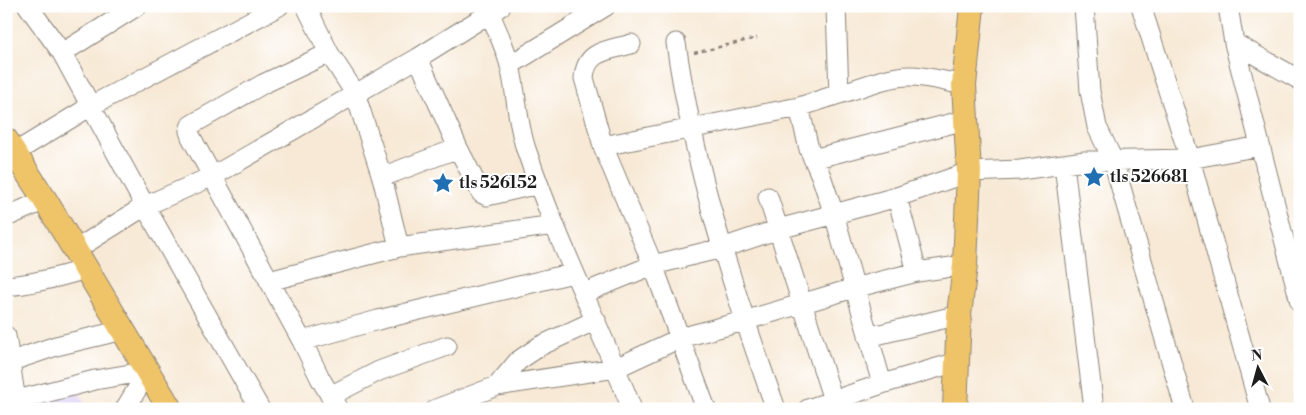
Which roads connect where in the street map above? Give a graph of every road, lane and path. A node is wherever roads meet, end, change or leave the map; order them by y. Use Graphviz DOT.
graph roads {
  1 [pos="28,6"];
  2 [pos="138,6"];
  3 [pos="279,6"];
  4 [pos="306,6"];
  5 [pos="606,6"];
  6 [pos="836,6"];
  7 [pos="972,6"];
  8 [pos="1084,6"];
  9 [pos="1141,6"];
  10 [pos="1228,6"];
  11 [pos="492,8"];
  12 [pos="757,38"];
  13 [pos="1234,43"];
  14 [pos="631,44"];
  15 [pos="677,50"];
  16 [pos="62,53"];
  17 [pos="329,53"];
  18 [pos="418,58"];
  19 [pos="510,65"];
  20 [pos="1300,80"];
  21 [pos="964,85"];
  22 [pos="356,93"];
  23 [pos="839,94"];
  24 [pos="91,106"];
  25 [pos="799,107"];
  26 [pos="965,120"];
  27 [pos="691,128"];
  28 [pos="603,146"];
  29 [pos="1260,146"];
  30 [pos="458,148"];
  31 [pos="9,150"];
  32 [pos="813,159"];
  33 [pos="1190,159"];
  34 [pos="1113,160"];
  35 [pos="1064,164"];
  36 [pos="968,172"];
  37 [pos="213,176"];
  38 [pos="382,177"];
  39 [pos="538,184"];
  40 [pos="768,197"];
  41 [pos="897,197"];
  42 [pos="45,200"];
  43 [pos="145,206"];
  44 [pos="834,214"];
  45 [pos="6,217"];
  46 [pos="554,225"];
  47 [pos="779,229"];
  48 [pos="398,247"];
  49 [pos="722,248"];
  50 [pos="81,259"];
  51 [pos="653,265"];
  52 [pos="965,266"];
  53 [pos="1296,270"];
  54 [pos="918,272"];
  55 [pos="573,273"];
  56 [pos="269,281"];
  57 [pos="6,286"];
  58 [pos="854,288"];
  59 [pos="584,293"];
  60 [pos="1300,302"];
  61 [pos="802,303"];
  62 [pos="959,315"];
  63 [pos="596,320"];
  64 [pos="744,321"];
  65 [pos="123,330"];
  66 [pos="6,336"];
  67 [pos="868,337"];
  68 [pos="680,338"];
  69 [pos="302,341"];
  70 [pos="447,346"];
  71 [pos="957,362"];
  72 [pos="8,363"];
  73 [pos="616,368"];
  74 [pos="148,371"];
  75 [pos="882,384"];
  76 [pos="498,386"];
  77 [pos="833,400"];
  78 [pos="11,402"];
  79 [pos="334,403"];
  80 [pos="125,409"];
  81 [pos="170,409"];
  82 [pos="260,409"];
  83 [pos="436,409"];
  84 [pos="632,409"];
  85 [pos="706,409"];
  86 [pos="776,409"];
  87 [pos="808,409"];
  88 [pos="955,409"];
  89 [pos="1094,409"];
  90 [pos="1186,409"];
  91 [pos="1260,409"];
  1 -- 16 [label="street"];
  2 -- 16 [label="street"];
  3 -- 24 [label="street"];
  4 -- 17 [label="street"];
  5 -- 19 [label="street"];
  6 -- 23 [label="street"];
  7 -- 21 [label="main road"];
  8 -- 34 [label="street"];
  9 -- 33 [label="street"];
  10 -- 13 [label="street"];
  11 -- 18 [label="street"];
  11 -- 19 [label="street"];
  12 -- 15 [label="path"];
  13 -- 20 [label="street"];
  13 -- 29 [label="street"];
  14 -- 28 [label="street"];
  15 -- 27 [label="street"];
  16 -- 24 [label="street"];
  17 -- 22 [label="street"];
  17 -- 37 [label="street"];
  18 -- 22 [label="street"];
  18 -- 30 [label="street"];
  19 -- 39 [label="street"];
  21 -- 23 [label="street"];
  21 -- 26 [label="main road"];
  22 -- 37 [label="street"];
  22 -- 38 [label="street"];
  23 -- 25 [label="street"];
  24 -- 31 [label="street"];
  24 -- 43 [label="street"];
  25 -- 27 [label="street"];
  25 -- 32 [label="street"];
  26 -- 32 [label="street"];
  26 -- 36 [label="main road"];
  27 -- 28 [label="street"];
  27 -- 49 [label="street"];
  28 -- 51 [label="street"];
  29 -- 33 [label="street"];
  29 -- 53 [label="street"];
  30 -- 38 [label="street"];
  30 -- 39 [label="street"];
  31 -- 42 [label="main road"];
  32 -- 44 [label="street"];
  33 -- 34 [label="street"];
  33 -- 91 [label="street"];
  34 -- 35 [label="street"];
  34 -- 90 [label="street"];
  35 -- 36 [label="street"];
  35 -- 89 [label="street"];
  36 -- 41 [label="street"];
  36 -- 52 [label="main road"];
  37 -- 43 [label="street"];
  37 -- 56 [label="street"];
  38 -- 48 [label="street"];
  39 -- 46 [label="street"];
  40 -- 47 [label="street"];
  41 -- 44 [label="street"];
  41 -- 54 [label="street"];
  42 -- 45 [label="street"];
  42 -- 50 [label="main road"];
  43 -- 50 [label="street"];
  43 -- 82 [label="street"];
  44 -- 47 [label="street"];
  44 -- 58 [label="street"];
  46 -- 48 [label="street"];
  46 -- 55 [label="street"];
  47 -- 49 [label="street"];
  47 -- 61 [label="street"];
  48 -- 56 [label="street"];
  49 -- 51 [label="street"];
  49 -- 64 [label="street"];
  50 -- 57 [label="street"];
  50 -- 65 [label="main road"];
  51 -- 59 [label="street"];
  51 -- 68 [label="street"];
  52 -- 54 [label="street"];
  52 -- 62 [label="main road"];
  53 -- 60 [label="street"];
  54 -- 58 [label="street"];
  55 -- 59 [label="street"];
  55 -- 69 [label="street"];
  56 -- 69 [label="street"];
  58 -- 61 [label="street"];
  58 -- 67 [label="street"];
  59 -- 63 [label="street"];
  61 -- 64 [label="street"];
  61 -- 77 [label="street"];
  62 -- 67 [label="street"];
  62 -- 71 [label="main road"];
  63 -- 73 [label="street"];
  63 -- 76 [label="street"];
  64 -- 68 [label="street"];
  64 -- 86 [label="street"];
  65 -- 72 [label="street"];
  65 -- 74 [label="main road"];
  66 -- 72 [label="street"];
  67 -- 75 [label="street"];
  68 -- 73 [label="street"];
  68 -- 85 [label="street"];
  69 -- 79 [label="street"];
  70 -- 79 [label="street"];
  71 -- 75 [label="street"];
  71 -- 88 [label="main road"];
  72 -- 78 [label="street"];
  73 -- 76 [label="street"];
  73 -- 84 [label="street"];
  74 -- 78 [label="street"];
  74 -- 80 [label="street"];
  74 -- 81 [label="main road"];
  75 -- 77 [label="street"];
  76 -- 83 [label="street"];
  77 -- 87 [label="street"];
}
